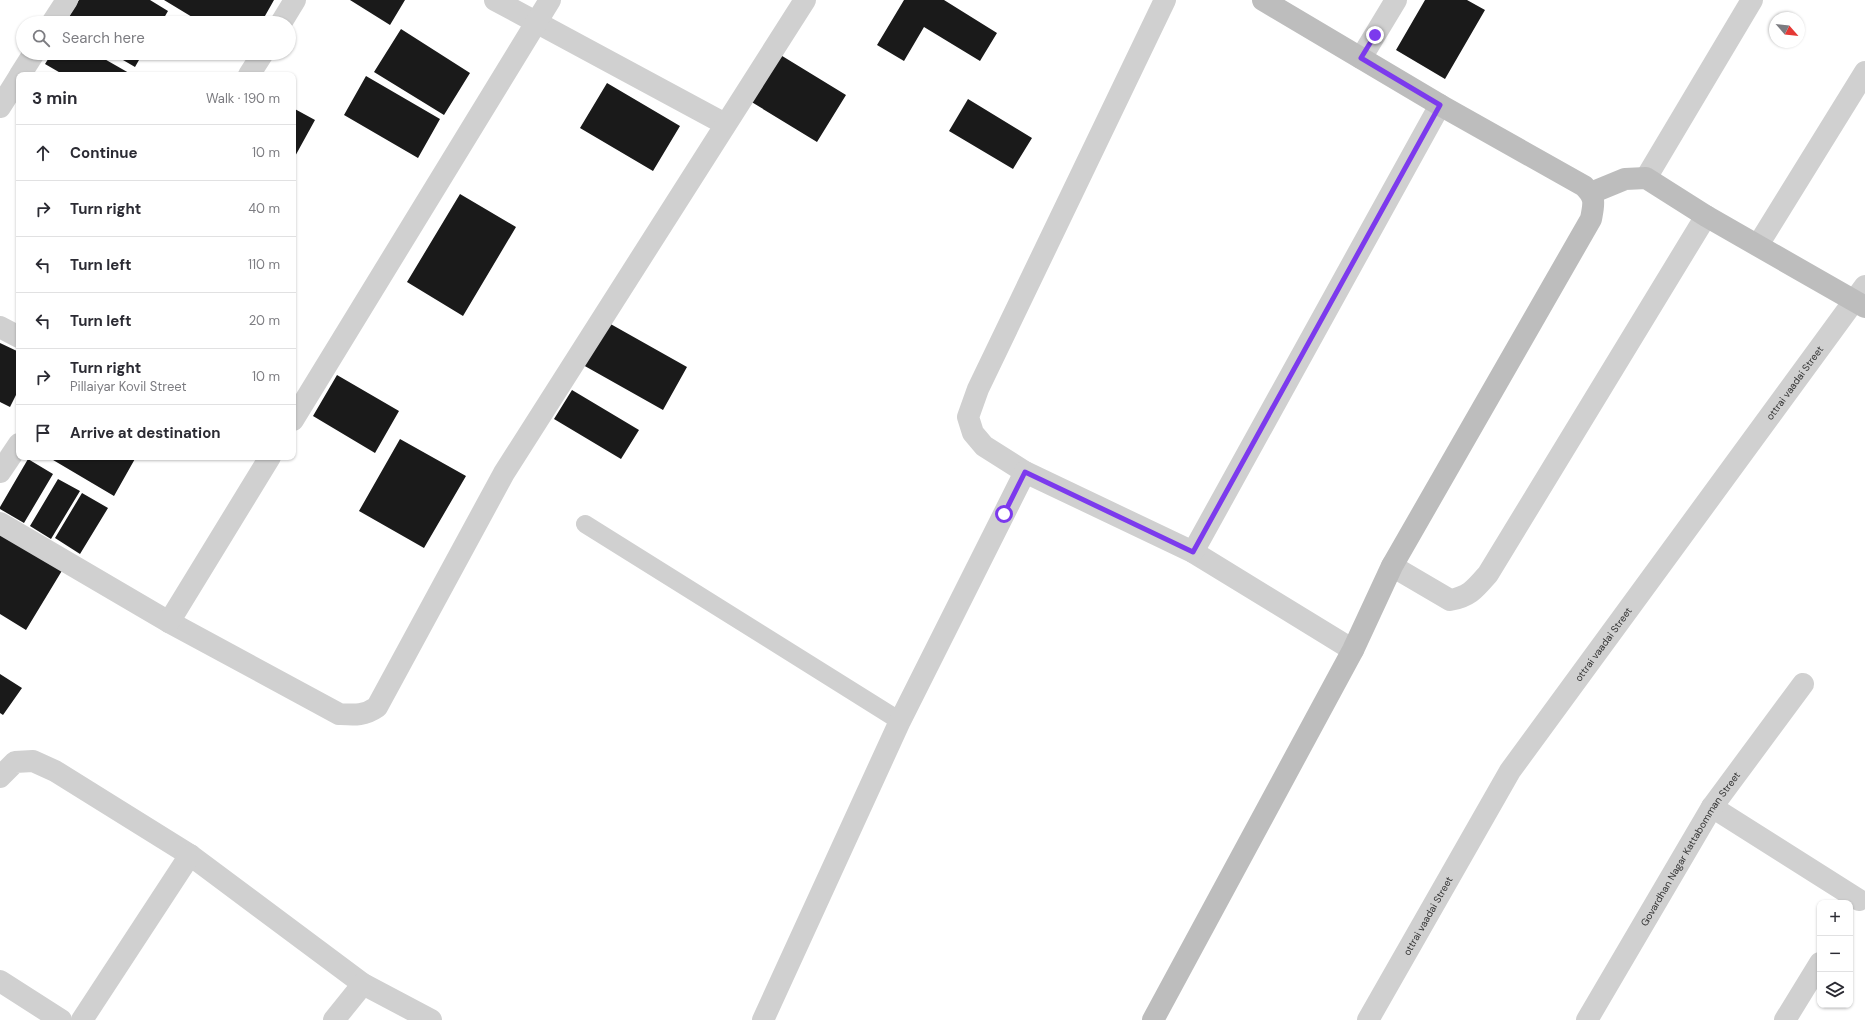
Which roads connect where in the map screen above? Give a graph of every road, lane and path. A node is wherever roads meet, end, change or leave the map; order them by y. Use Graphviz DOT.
graph roads {
  1 [pos="67,0"];
  2 [pos="295,0"];
  3 [pos="495,0"];
  4 [pos="550,0"];
  5 [pos="805,0"];
  6 [pos="1165,0"];
  7 [pos="1263,0"];
  8 [pos="1396,0"];
  9 [pos="1752,0"];
  10 [pos="57,16"];
  11 [pos="285,16"];
  12 [pos="537,23"];
  13 [pos="1361,58"];
  14 [pos="30,60"];
  15 [pos="259,60"];
  16 [pos="22,72"];
  17 [pos="251,72"];
  18 [pos="1865,72"];
  19 [pos="16,82"];
  20 [pos="1440,105"];
  21 [pos="0,107"];
  22 [pos="726,124"];
  23 [pos="1646,178"];
  24 [pos="1591,193"];
  25 [pos="1706,216"];
  26 [pos="1758,246"];
  27 [pos="1861,298"];
  28 [pos="0,327"];
  29 [pos="16,335"];
  30 [pos="296,415"];
  31 [pos="16,448"];
  32 [pos="268,460"];
  33 [pos="0,472"];
  34 [pos="1025,472"];
  35 [pos="0,523"];
  36 [pos="585,524"];
  37 [pos="1193,552"];
  38 [pos="1392,566"];
  39 [pos="169,622"];
  40 [pos="1353,650"];
  41 [pos="1803,684"];
  42 [pos="900,722"];
  43 [pos="0,777"];
  44 [pos="1712,807"];
  45 [pos="190,855"];
  46 [pos="1858,902"];
  47 [pos="1817,968"];
  48 [pos="0,981"];
  49 [pos="363,984"];
  50 [pos="61,1020"];
  51 [pos="82,1020"];
  52 [pos="334,1020"];
  53 [pos="431,1020"];
  54 [pos="763,1020"];
  55 [pos="1153,1020"];
  56 [pos="1368,1020"];
  57 [pos="1587,1020"];
  58 [pos="1785,1020"];
  1 -- 10 [label="street"];
  2 -- 11 [label="street"];
  3 -- 12 [label="street"];
  4 -- 12 [label="street"];
  5 -- 22 [label="street"];
  6 -- 34 [label="street"];
  7 -- 13 [label="street"];
  8 -- 13 [label="street"];
  9 -- 23 [label="street"];
  12 -- 22 [label="street"];
  12 -- 30 [label="street"];
  13 -- 20 [label="street"];
  14 -- 16 [label="street"];
  15 -- 17 [label="street"];
  18 -- 26 [label="street"];
  19 -- 21 [label="street"];
  20 -- 24 [label="street"];
  20 -- 37 [label="street"];
  22 -- 39 [label="street"];
  23 -- 24 [label="street"];
  23 -- 25 [label="street"];
  24 -- 38 [label="street"];
  25 -- 26 [label="street"];
  25 -- 38 [label="street"];
  26 -- 27 [label="street"];
  27 -- 56 [label="street, ottrai vaadai Street"];
  28 -- 29 [label="street"];
  31 -- 33 [label="street"];
  32 -- 39 [label="street"];
  34 -- 37 [label="street"];
  34 -- 42 [label="street"];
  35 -- 39 [label="street"];
  36 -- 42 [label="lane"];
  37 -- 40 [label="street"];
  38 -- 40 [label="street"];
  40 -- 55 [label="street"];
  41 -- 44 [label="street, Govardhan Nagar Kattabomman Street"];
  42 -- 54 [label="street"];
  43 -- 45 [label="street"];
  44 -- 46 [label="street"];
  44 -- 57 [label="street, Govardhan Nagar Kattabomman Street"];
  45 -- 49 [label="street"];
  45 -- 51 [label="street"];
  47 -- 58 [label="street"];
  48 -- 50 [label="street"];
  49 -- 52 [label="street"];
  49 -- 53 [label="street"];
}
